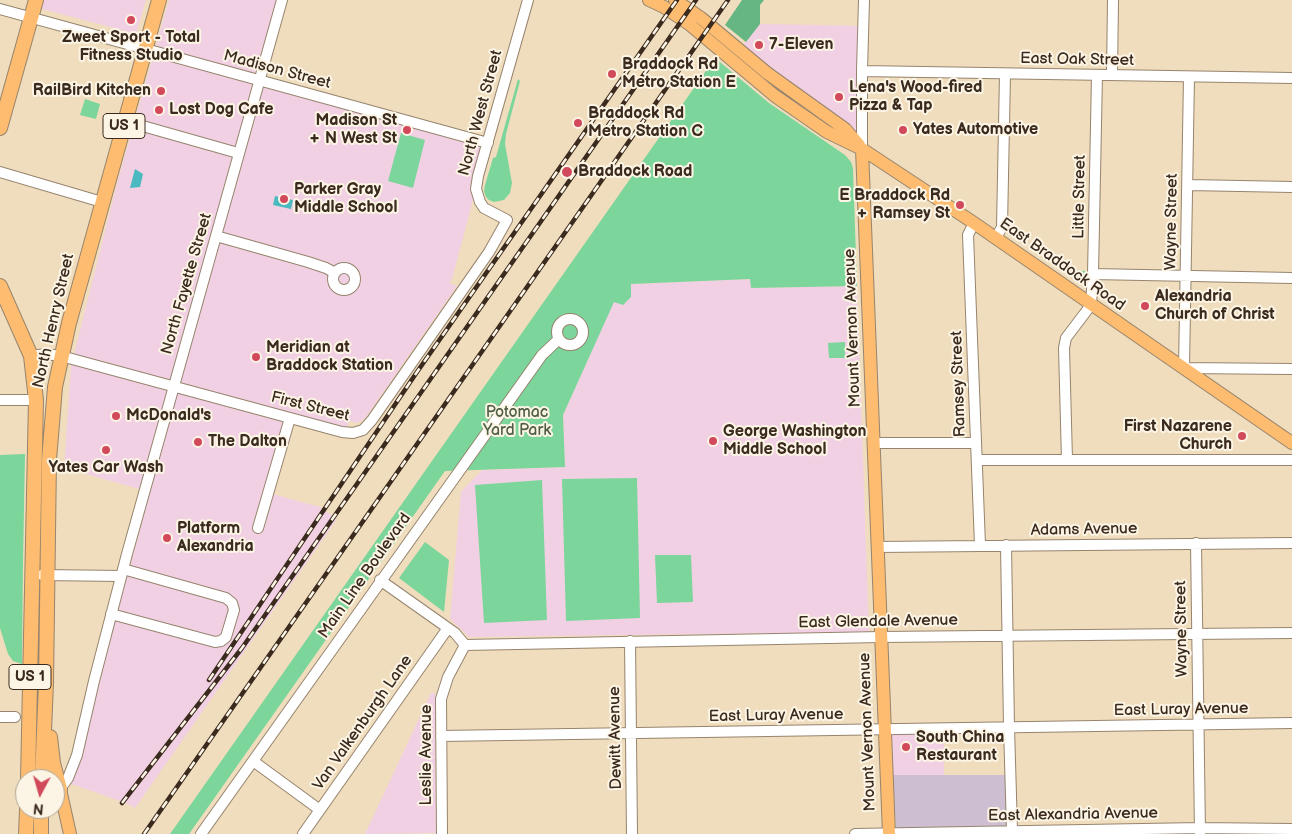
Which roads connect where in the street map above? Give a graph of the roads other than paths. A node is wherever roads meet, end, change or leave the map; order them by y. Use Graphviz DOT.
graph roads {
  1 [pos="36,0"];
  2 [pos="159,0"];
  3 [pos="282,0"];
  4 [pos="528,0"];
  5 [pos="649,0"];
  6 [pos="675,0"];
  7 [pos="864,0"];
  8 [pos="1113,0"];
  9 [pos="0,9"];
  10 [pos="31,17"];
  11 [pos="145,50"];
  12 [pos="862,71"];
  13 [pos="1004,74"];
  14 [pos="1097,75"];
  15 [pos="1112,75"];
  16 [pos="1189,77"];
  17 [pos="1292,78"];
  18 [pos="259,80"];
  19 [pos="125,121"];
  20 [pos="0,128"];
  21 [pos="488,143"];
  22 [pos="862,149"];
  23 [pos="238,153"];
  24 [pos="0,172"];
  25 [pos="1188,185"];
  26 [pos="1292,187"];
  27 [pos="102,202"];
  28 [pos="507,220"];
  29 [pos="974,223"];
  30 [pos="216,236"];
  31 [pos="996,238"];
  32 [pos="335,273"];
  33 [pos="1094,274"];
  34 [pos="1186,276"];
  35 [pos="1292,278"];
  36 [pos="1,291"];
  37 [pos="1091,305"];
  38 [pos="559,339"];
  39 [pos="31,356"];
  40 [pos="61,356"];
  41 [pos="1184,368"];
  42 [pos="1292,369"];
  43 [pos="174,386"];
  44 [pos="0,400"];
  45 [pos="36,400"];
  46 [pos="290,418"];
  47 [pos="874,443"];
  48 [pos="976,443"];
  49 [pos="1292,444"];
  50 [pos="977,460"];
  51 [pos="1067,460"];
  52 [pos="1292,460"];
  53 [pos="258,528"];
  54 [pos="1196,543"];
  55 [pos="1292,543"];
  56 [pos="980,545"];
  57 [pos="1006,545"];
  58 [pos="877,547"];
  59 [pos="122,573"];
  60 [pos="32,575"];
  61 [pos="47,575"];
  62 [pos="380,580"];
  63 [pos="111,614"];
  64 [pos="448,628"];
  65 [pos="1197,633"];
  66 [pos="1292,633"];
  67 [pos="1008,635"];
  68 [pos="880,637"];
  69 [pos="630,641"];
  70 [pos="463,647"];
  71 [pos="45,689"];
  72 [pos="0,717"];
  73 [pos="15,717"];
  74 [pos="1292,723"];
  75 [pos="1198,724"];
  76 [pos="1009,727"];
  77 [pos="884,729"];
  78 [pos="631,733"];
  79 [pos="441,736"];
  80 [pos="253,762"];
  81 [pos="28,769"];
  82 [pos="42,769"];
  83 [pos="55,769"];
  84 [pos="65,782"];
  85 [pos="320,810"];
  86 [pos="65,812"];
  87 [pos="27,819"];
  88 [pos="41,819"];
  89 [pos="1292,829"];
  90 [pos="1012,830"];
  91 [pos="1200,831"];
  92 [pos="26,834"];
  93 [pos="41,834"];
  94 [pos="70,834"];
  95 [pos="201,834"];
  96 [pos="303,834"];
  97 [pos="442,834"];
  98 [pos="632,834"];
  99 [pos="854,834"];
  100 [pos="889,834"];
  1 -- 10 [label="highway"];
  2 -- 11 [label="highway, North Henry Street / US 1"];
  3 -- 18 [label="street, North Fayette Street"];
  4 -- 21 [label="street, North West Street"];
  5 -- 22 [label="main road, East Braddock Road"];
  6 -- 22 [label="main road, East Braddock Road"];
  7 -- 12 [label="street, Mount Vernon Avenue"];
  8 -- 15 [label="street"];
  9 -- 10 [label="street, Madison Street"];
  10 -- 11 [label="street, Madison Street"];
  10 -- 20 [label="highway"];
  11 -- 18 [label="street, Madison Street"];
  11 -- 19 [label="highway, North Henry Street / US 1"];
  12 -- 13 [label="street, East Oak Street"];
  12 -- 22 [label="street, Mount Vernon Avenue"];
  13 -- 14 [label="street, East Oak Street"];
  13 -- 31 [label="street"];
  14 -- 15 [label="street, East Oak Street"];
  14 -- 33 [label="street, Little Street"];
  15 -- 16 [label="street, East Oak Street"];
  16 -- 17 [label="street, East Oak Street"];
  16 -- 25 [label="street, Wayne Street"];
  18 -- 21 [label="street, Madison Street"];
  18 -- 23 [label="street, North Fayette Street"];
  19 -- 23 [label="street"];
  19 -- 27 [label="highway, North Henry Street / US 1"];
  21 -- 28 [label="street, North West Street"];
  22 -- 29 [label="main road, East Braddock Road"];
  22 -- 47 [label="main road, Mount Vernon Avenue"];
  23 -- 30 [label="street, North Fayette Street"];
  24 -- 27 [label="street"];
  25 -- 26 [label="street"];
  25 -- 34 [label="street, Wayne Street"];
  27 -- 40 [label="highway, North Henry Street / US 1"];
  28 -- 46 [label="street, First Street"];
  29 -- 31 [label="main road, East Braddock Road"];
  29 -- 48 [label="street, Ramsey Street"];
  30 -- 32 [label="street"];
  30 -- 43 [label="street, North Fayette Street"];
  31 -- 37 [label="main road, East Braddock Road"];
  33 -- 34 [label="street"];
  33 -- 37 [label="street, Little Street"];
  34 -- 35 [label="street"];
  34 -- 41 [label="street, Wayne Street"];
  36 -- 39 [label="highway, US 1"];
  37 -- 41 [label="main road, East Braddock Road"];
  37 -- 51 [label="street"];
  38 -- 62 [label="street, Main Line Boulevard"];
  39 -- 40 [label="street, First Street"];
  39 -- 45 [label="highway, US 1"];
  40 -- 43 [label="street, First Street"];
  40 -- 61 [label="highway, North Henry Street / US 1"];
  41 -- 42 [label="street"];
  41 -- 49 [label="main road, East Braddock Road"];
  43 -- 46 [label="street, First Street"];
  43 -- 59 [label="street, North Fayette Street"];
  44 -- 45 [label="street"];
  45 -- 60 [label="highway, North Henry Street / US 1"];
  46 -- 53 [label="street"];
  47 -- 48 [label="street"];
  47 -- 58 [label="main road, Mount Vernon Avenue"];
  48 -- 50 [label="street, Ramsey Street"];
  50 -- 51 [label="street"];
  50 -- 56 [label="street, Ramsey Street"];
  51 -- 52 [label="street"];
  54 -- 55 [label="street, Adams Avenue"];
  54 -- 57 [label="street, Adams Avenue"];
  54 -- 65 [label="street, Wayne Street"];
  56 -- 57 [label="street, Adams Avenue"];
  56 -- 58 [label="street, Adams Avenue"];
  57 -- 67 [label="street"];
  58 -- 68 [label="main road, Mount Vernon Avenue"];
  59 -- 61 [label="street"];
  59 -- 63 [label="street, North Fayette Street"];
  59 -- 63 [label="street"];
  60 -- 61 [label="street"];
  60 -- 81 [label="highway, North Henry Street / US 1"];
  61 -- 71 [label="highway, North Henry Street / US 1"];
  62 -- 64 [label="street"];
  62 -- 80 [label="street, Main Line Boulevard"];
  63 -- 84 [label="street, North Fayette Street"];
  64 -- 70 [label="street"];
  64 -- 85 [label="street, Van Valkenburgh Lane"];
  65 -- 66 [label="street, East Glendale Avenue"];
  65 -- 67 [label="street, East Glendale Avenue"];
  65 -- 75 [label="street, Wayne Street"];
  67 -- 68 [label="street, East Glendale Avenue"];
  67 -- 76 [label="street"];
  68 -- 69 [label="street, East Glendale Avenue"];
  68 -- 77 [label="main road, Mount Vernon Avenue"];
  69 -- 70 [label="street, East Glendale Avenue"];
  69 -- 78 [label="street, Dewitt Avenue"];
  70 -- 79 [label="street, Leslie Avenue"];
  71 -- 82 [label="highway, North Henry Street / US 1"];
  71 -- 83 [label="highway"];
  72 -- 73 [label="street"];
  74 -- 75 [label="street, East Luray Avenue"];
  75 -- 76 [label="street, East Luray Avenue"];
  75 -- 91 [label="street, Wayne Street"];
  76 -- 77 [label="street, East Luray Avenue"];
  76 -- 90 [label="street"];
  77 -- 78 [label="street, East Luray Avenue"];
  77 -- 100 [label="main road, Mount Vernon Avenue"];
  78 -- 79 [label="street, East Luray Avenue"];
  78 -- 98 [label="street, Dewitt Avenue"];
  79 -- 97 [label="street, Leslie Avenue"];
  80 -- 85 [label="street"];
  80 -- 95 [label="street, Main Line Boulevard"];
  85 -- 96 [label="street, Van Valkenburgh Lane"];
  86 -- 94 [label="main road"];
  87 -- 92 [label="highway"];
  88 -- 93 [label="highway"];
  89 -- 91 [label="street, East Alexandria Avenue"];
  90 -- 91 [label="street, East Alexandria Avenue"];
  90 -- 100 [label="street, East Alexandria Avenue"];
  99 -- 100 [label="street, East Alexandria Avenue"];
}
